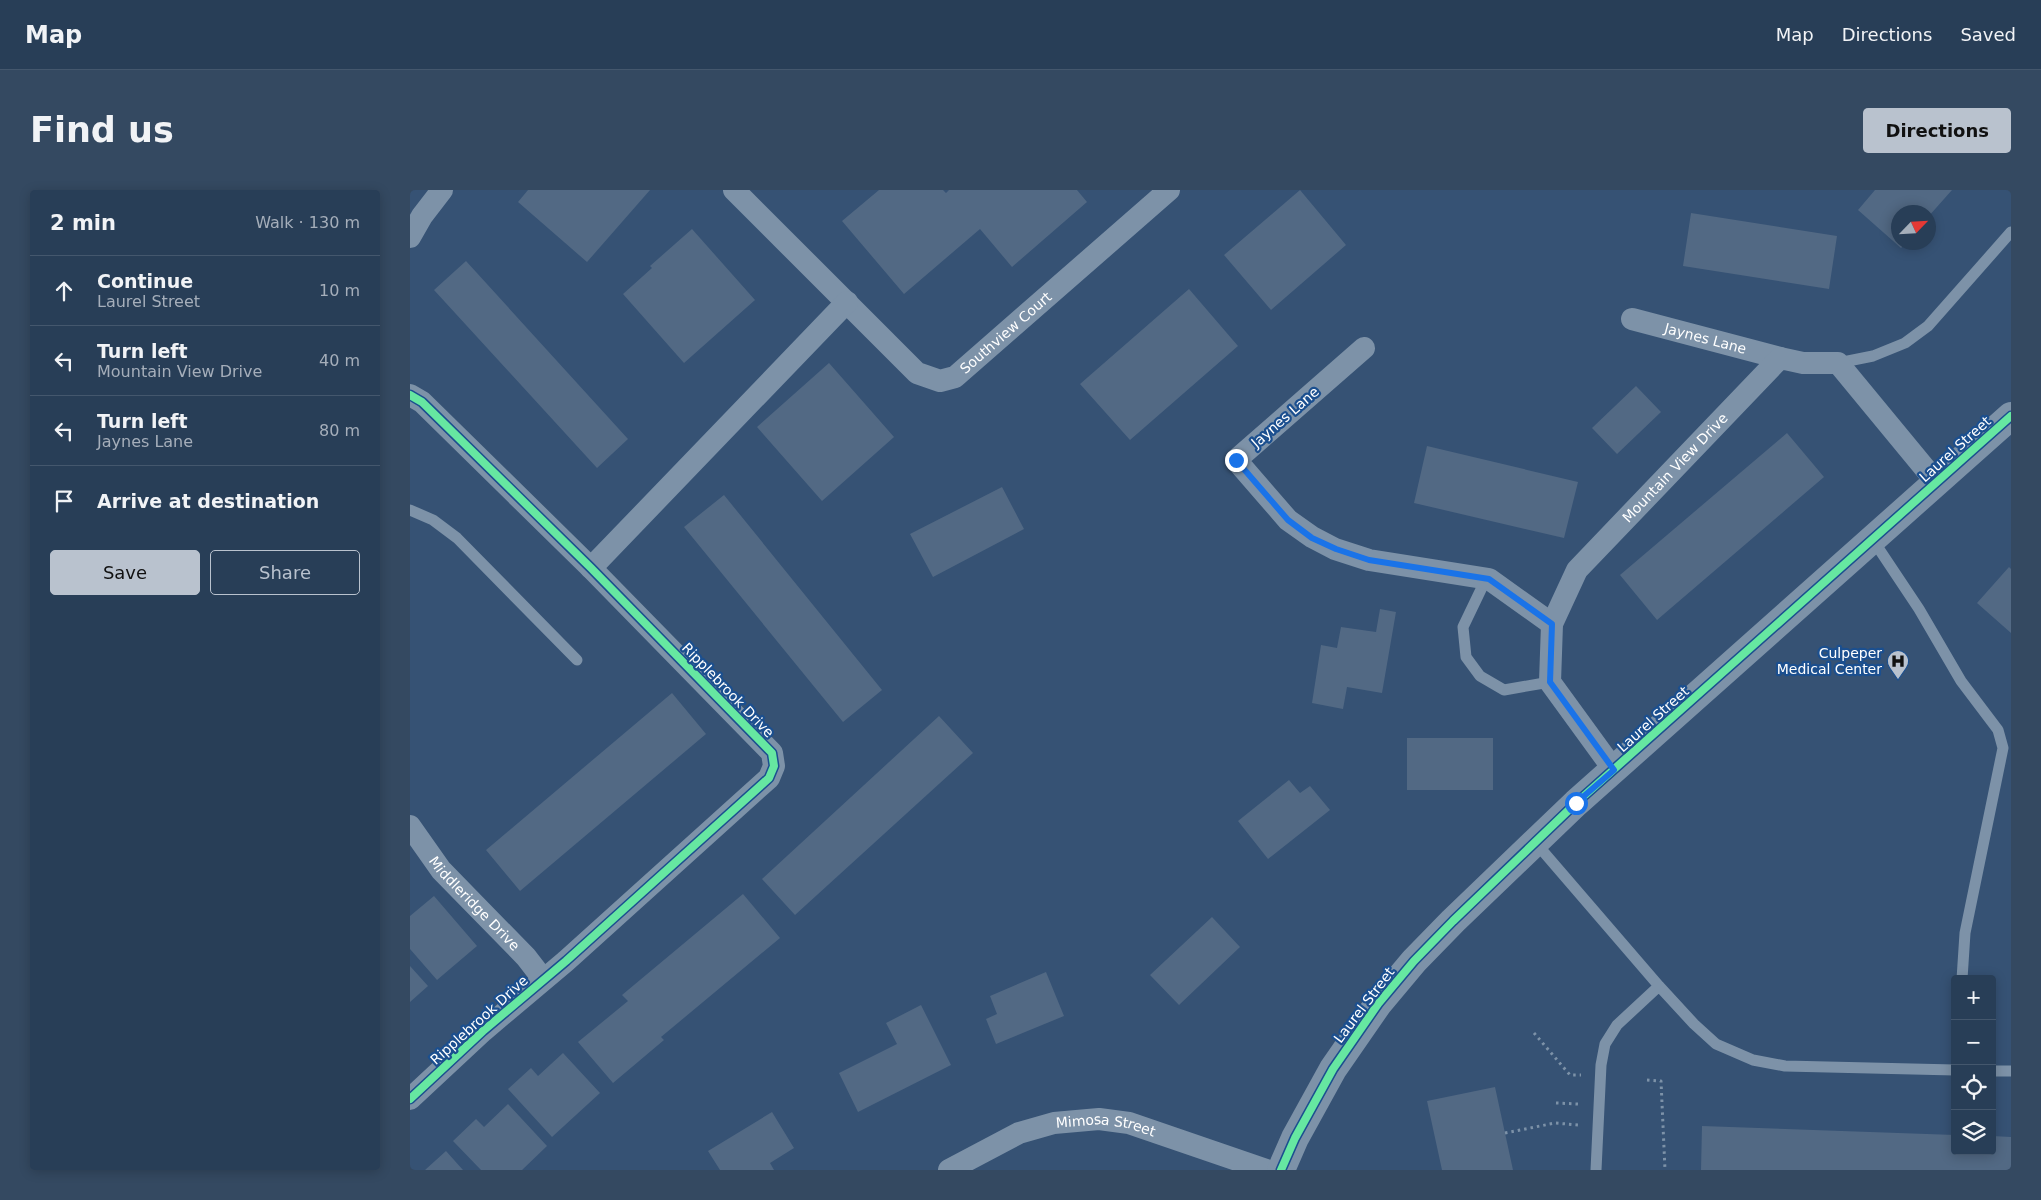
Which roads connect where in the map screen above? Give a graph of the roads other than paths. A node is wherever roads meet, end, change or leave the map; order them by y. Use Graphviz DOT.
graph roads {
  1 [pos="442,190"];
  2 [pos="734,190"];
  3 [pos="1168,190"];
  4 [pos="2011,232"];
  5 [pos="410,237"];
  6 [pos="847,302"];
  7 [pos="1632,319"];
  8 [pos="1364,348"];
  9 [pos="1780,358"];
  10 [pos="1838,363"];
  11 [pos="410,395"];
  12 [pos="2011,416"];
  13 [pos="1937,483"];
  14 [pos="410,510"];
  15 [pos="1873,540"];
  16 [pos="591,568"];
  17 [pos="1486,579"];
  18 [pos="1552,624"];
  19 [pos="577,660"];
  20 [pos="1550,682"];
  21 [pos="1614,770"];
  22 [pos="410,826"];
  23 [pos="1535,842"];
  24 [pos="1962,975"];
  25 [pos="543,979"];
  26 [pos="1659,986"];
  27 [pos="1951,1070"];
  28 [pos="1996,1071"];
  29 [pos="2011,1071"];
  30 [pos="410,1099"];
  31 [pos="949,1170"];
  32 [pos="1266,1170"];
  33 [pos="1281,1170"];
  34 [pos="1596,1170"];
  1 -- 5 [label="street"];
  2 -- 6 [label="street, Southview Court"];
  3 -- 6 [label="street, Southview Court"];
  4 -- 10 [label="lane"];
  6 -- 16 [label="street"];
  7 -- 9 [label="street, Jaynes Lane"];
  8 -- 17 [label="street, Jaynes Lane"];
  9 -- 10 [label="street"];
  9 -- 18 [label="street, Mountain View Drive"];
  10 -- 13 [label="street"];
  11 -- 16 [label="street, Ripplebrook Drive"];
  12 -- 13 [label="street, Laurel Street"];
  13 -- 15 [label="street, Laurel Street"];
  14 -- 19 [label="lane"];
  15 -- 21 [label="street, Laurel Street"];
  15 -- 24 [label="lane"];
  16 -- 25 [label="street, Ripplebrook Drive"];
  17 -- 18 [label="street, Jaynes Lane"];
  17 -- 20 [label="lane"];
  18 -- 20 [label="street, Mountain View Drive"];
  20 -- 21 [label="street"];
  21 -- 23 [label="street, Laurel Street"];
  22 -- 25 [label="street, Middleridge Drive"];
  23 -- 26 [label="lane"];
  23 -- 33 [label="street, Laurel Street"];
  25 -- 30 [label="street, Ripplebrook Drive"];
  26 -- 27 [label="lane"];
  26 -- 34 [label="lane"];
  28 -- 29 [label="lane"];
  31 -- 32 [label="street, Mimosa Street"];
}
